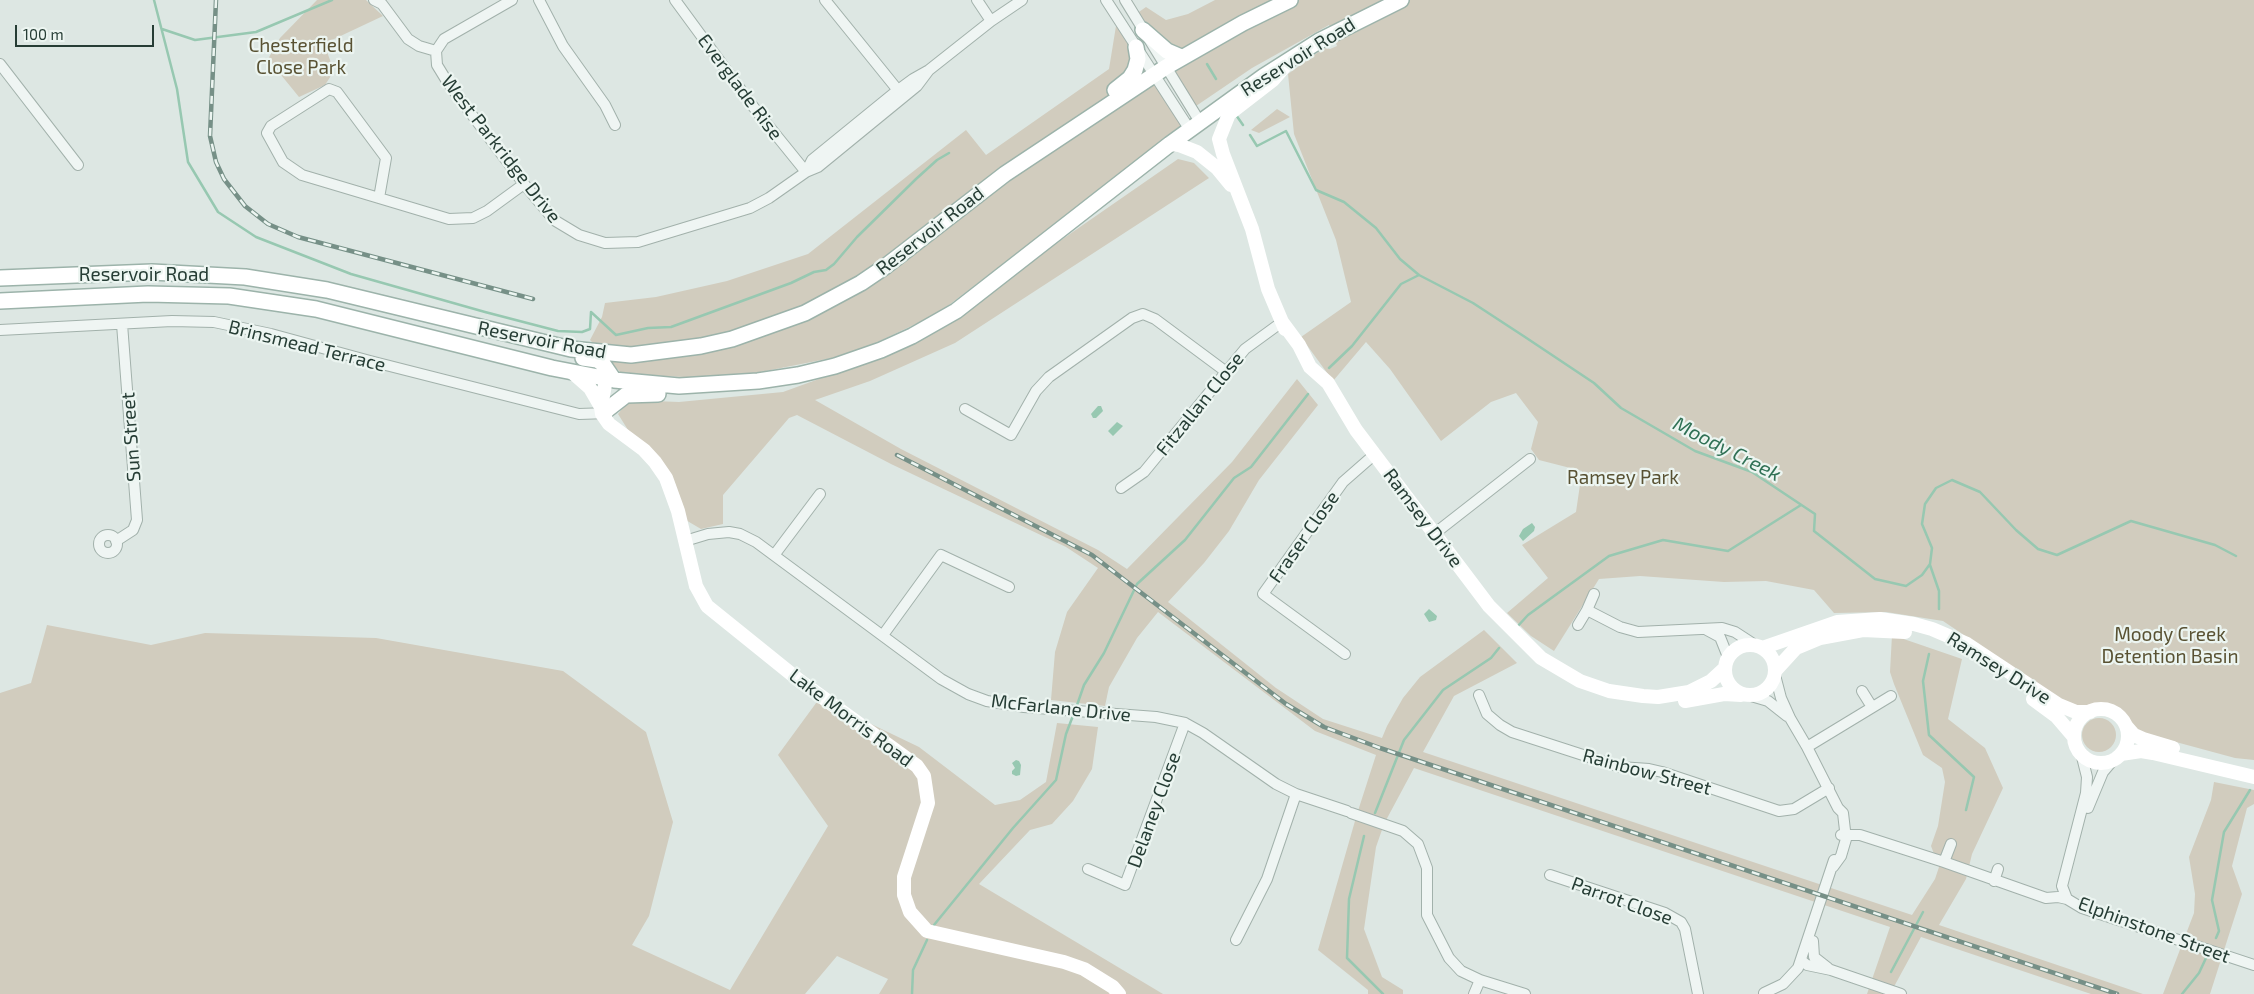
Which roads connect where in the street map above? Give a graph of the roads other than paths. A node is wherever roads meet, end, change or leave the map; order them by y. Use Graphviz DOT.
graph roads {
  1 [pos="374,0"];
  2 [pos="512,0"];
  3 [pos="539,0"];
  4 [pos="675,0"];
  5 [pos="825,0"];
  6 [pos="977,0"];
  7 [pos="1022,0"];
  8 [pos="1106,0"];
  9 [pos="1125,0"];
  10 [pos="1290,0"];
  11 [pos="1401,0"];
  12 [pos="991,21"];
  13 [pos="1143,30"];
  14 [pos="1136,47"];
  15 [pos="436,51"];
  16 [pos="1295,56"];
  17 [pos="1181,57"];
  18 [pos="0,64"];
  19 [pos="1160,71"];
  20 [pos="901,94"];
  21 [pos="614,125"];
  22 [pos="1195,126"];
  23 [pos="1170,144"];
  24 [pos="1030,157"];
  25 [pos="78,165"];
  26 [pos="806,172"];
  27 [pos="524,184"];
  28 [pos="379,198"];
  29 [pos="1240,198"];
  30 [pos="0,278"];
  31 [pos="0,301"];
  32 [pos="428,315"];
  33 [pos="1282,322"];
  34 [pos="122,324"];
  35 [pos="0,330"];
  36 [pos="631,355"];
  37 [pos="835,366"];
  38 [pos="1225,371"];
  39 [pos="573,373"];
  40 [pos="610,376"];
  41 [pos="965,409"];
  42 [pos="605,411"];
  43 [pos="1375,454"];
  44 [pos="1530,459"];
  45 [pos="1121,488"];
  46 [pos="820,494"];
  47 [pos="1434,534"];
  48 [pos="116,541"];
  49 [pos="685,541"];
  50 [pos="774,554"];
  51 [pos="1009,587"];
  52 [pos="1594,594"];
  53 [pos="1490,606"];
  54 [pos="1587,610"];
  55 [pos="1578,625"];
  56 [pos="1706,630"];
  57 [pos="882,635"];
  58 [pos="1759,647"];
  59 [pos="1345,654"];
  60 [pos="1726,663"];
  61 [pos="1775,673"];
  62 [pos="1862,691"];
  63 [pos="1479,695"];
  64 [pos="1746,695"];
  65 [pos="1891,696"];
  66 [pos="1872,707"];
  67 [pos="2090,712"];
  68 [pos="1790,718"];
  69 [pos="1185,723"];
  70 [pos="2126,727"];
  71 [pos="2074,737"];
  72 [pos="1807,746"];
  73 [pos="2081,754"];
  74 [pos="2117,757"];
  75 [pos="2254,767"];
  76 [pos="2254,777"];
  77 [pos="1829,788"];
  78 [pos="1296,794"];
  79 [pos="1844,835"];
  80 [pos="1950,844"];
  81 [pos="2072,848"];
  82 [pos="1944,862"];
  83 [pos="1088,869"];
  84 [pos="1998,869"];
  85 [pos="1550,874"];
  86 [pos="1994,881"];
  87 [pos="2062,886"];
  88 [pos="2052,898"];
  89 [pos="2068,899"];
  90 [pos="1814,925"];
  91 [pos="1236,940"];
  92 [pos="1813,941"];
  93 [pos="1804,962"];
  94 [pos="2254,965"];
  95 [pos="1831,970"];
  96 [pos="1480,980"];
  97 [pos="1760,993"];
  98 [pos="1119,994"];
  99 [pos="1474,994"];
  100 [pos="1524,994"];
  101 [pos="1698,994"];
  102 [pos="1901,994"];
  1 -- 15 [label="street"];
  2 -- 15 [label="street, West Parkridge Drive"];
  3 -- 21 [label="street"];
  4 -- 26 [label="street, Everglade Rise"];
  5 -- 20 [label="street"];
  6 -- 12 [label="street"];
  7 -- 12 [label="street, West Parkridge Drive"];
  8 -- 14 [label="street"];
  9 -- 13 [label="street"];
  10 -- 17 [label="main road, Reservoir Road"];
  11 -- 16 [label="main road, Reservoir Road"];
  12 -- 20 [label="street, West Parkridge Drive"];
  13 -- 17 [label="main road"];
  13 -- 19 [label="street"];
  14 -- 19 [label="street"];
  14 -- 24 [label="main road"];
  15 -- 27 [label="street, West Parkridge Drive"];
  16 -- 22 [label="main road, Reservoir Road"];
  16 -- 29 [label="main road, Ramsey Drive"];
  17 -- 19 [label="main road, Reservoir Road"];
  18 -- 25 [label="street"];
  19 -- 22 [label="street"];
  19 -- 24 [label="main road, Reservoir Road"];
  20 -- 26 [label="street, West Parkridge Drive"];
  22 -- 23 [label="main road, Reservoir Road"];
  23 -- 29 [label="main road, Ramsey Drive"];
  23 -- 37 [label="main road, Reservoir Road"];
  24 -- 36 [label="main road, Reservoir Road"];
  26 -- 27 [label="street, West Parkridge Drive"];
  27 -- 28 [label="street"];
  28 -- 28 [label="street"];
  29 -- 33 [label="main road, Ramsey Drive"];
  30 -- 32 [label="main road, Reservoir Road"];
  31 -- 39 [label="main road, Reservoir Road"];
  32 -- 36 [label="main road, Reservoir Road"];
  32 -- 40 [label="main road"];
  33 -- 38 [label="street, Fitzallan Close"];
  33 -- 43 [label="main road, Ramsey Drive"];
  34 -- 35 [label="street, Brinsmead Terrace"];
  34 -- 42 [label="street, Brinsmead Terrace"];
  34 -- 48 [label="street, Sun Street"];
  36 -- 40 [label="main road"];
  37 -- 40 [label="main road, Reservoir Road"];
  37 -- 42 [label="main road"];
  38 -- 41 [label="street"];
  38 -- 45 [label="street, Fitzallan Close"];
  39 -- 40 [label="main road, Reservoir Road"];
  39 -- 42 [label="main road, Lake Morris Road"];
  40 -- 42 [label="main road"];
  42 -- 49 [label="main road, Lake Morris Road"];
  43 -- 47 [label="main road, Ramsey Drive"];
  43 -- 59 [label="street, Fraser Close"];
  44 -- 47 [label="street"];
  46 -- 50 [label="street"];
  47 -- 53 [label="main road, Ramsey Drive"];
  49 -- 50 [label="street, McFarlane Drive"];
  49 -- 98 [label="main road, Lake Morris Road"];
  50 -- 57 [label="street, McFarlane Drive"];
  51 -- 57 [label="street"];
  52 -- 54 [label="street"];
  53 -- 60 [label="main road, Ramsey Drive"];
  53 -- 64 [label="main road, Ramsey Drive"];
  54 -- 55 [label="street"];
  54 -- 56 [label="street"];
  56 -- 58 [label="street"];
  56 -- 60 [label="street"];
  57 -- 69 [label="street, McFarlane Drive"];
  58 -- 60 [label="main road"];
  58 -- 61 [label="main road"];
  58 -- 67 [label="main road, Ramsey Drive"];
  60 -- 64 [label="main road"];
  61 -- 64 [label="main road"];
  61 -- 68 [label="street"];
  61 -- 71 [label="main road, Ramsey Drive"];
  62 -- 66 [label="street"];
  63 -- 77 [label="street, Rainbow Street"];
  64 -- 68 [label="street"];
  65 -- 66 [label="street"];
  66 -- 72 [label="street"];
  67 -- 70 [label="main road"];
  67 -- 71 [label="main road"];
  68 -- 72 [label="street"];
  69 -- 78 [label="street, McFarlane Drive"];
  69 -- 83 [label="street, Delaney Close"];
  70 -- 74 [label="main road"];
  70 -- 75 [label="main road"];
  71 -- 73 [label="main road"];
  72 -- 77 [label="street"];
  73 -- 74 [label="main road"];
  73 -- 81 [label="street, Elphinstone Street"];
  74 -- 76 [label="main road"];
  74 -- 81 [label="street, Elphinstone Street"];
  77 -- 79 [label="street"];
  78 -- 91 [label="street"];
  78 -- 96 [label="street, McFarlane Drive"];
  79 -- 82 [label="street"];
  79 -- 90 [label="street"];
  80 -- 82 [label="street"];
  81 -- 87 [label="street, Elphinstone Street"];
  82 -- 86 [label="street"];
  84 -- 86 [label="street"];
  85 -- 101 [label="street, Parrot Close"];
  86 -- 88 [label="street"];
  87 -- 88 [label="street, Elphinstone Street"];
  87 -- 89 [label="street, Elphinstone Street"];
  88 -- 89 [label="street"];
  89 -- 94 [label="street, Elphinstone Street"];
  90 -- 92 [label="street"];
  90 -- 93 [label="street"];
  92 -- 93 [label="street"];
  92 -- 95 [label="street"];
  93 -- 95 [label="street"];
  93 -- 97 [label="street"];
  95 -- 102 [label="street"];
  96 -- 99 [label="street"];
  96 -- 100 [label="street, McFarlane Drive"];
}
